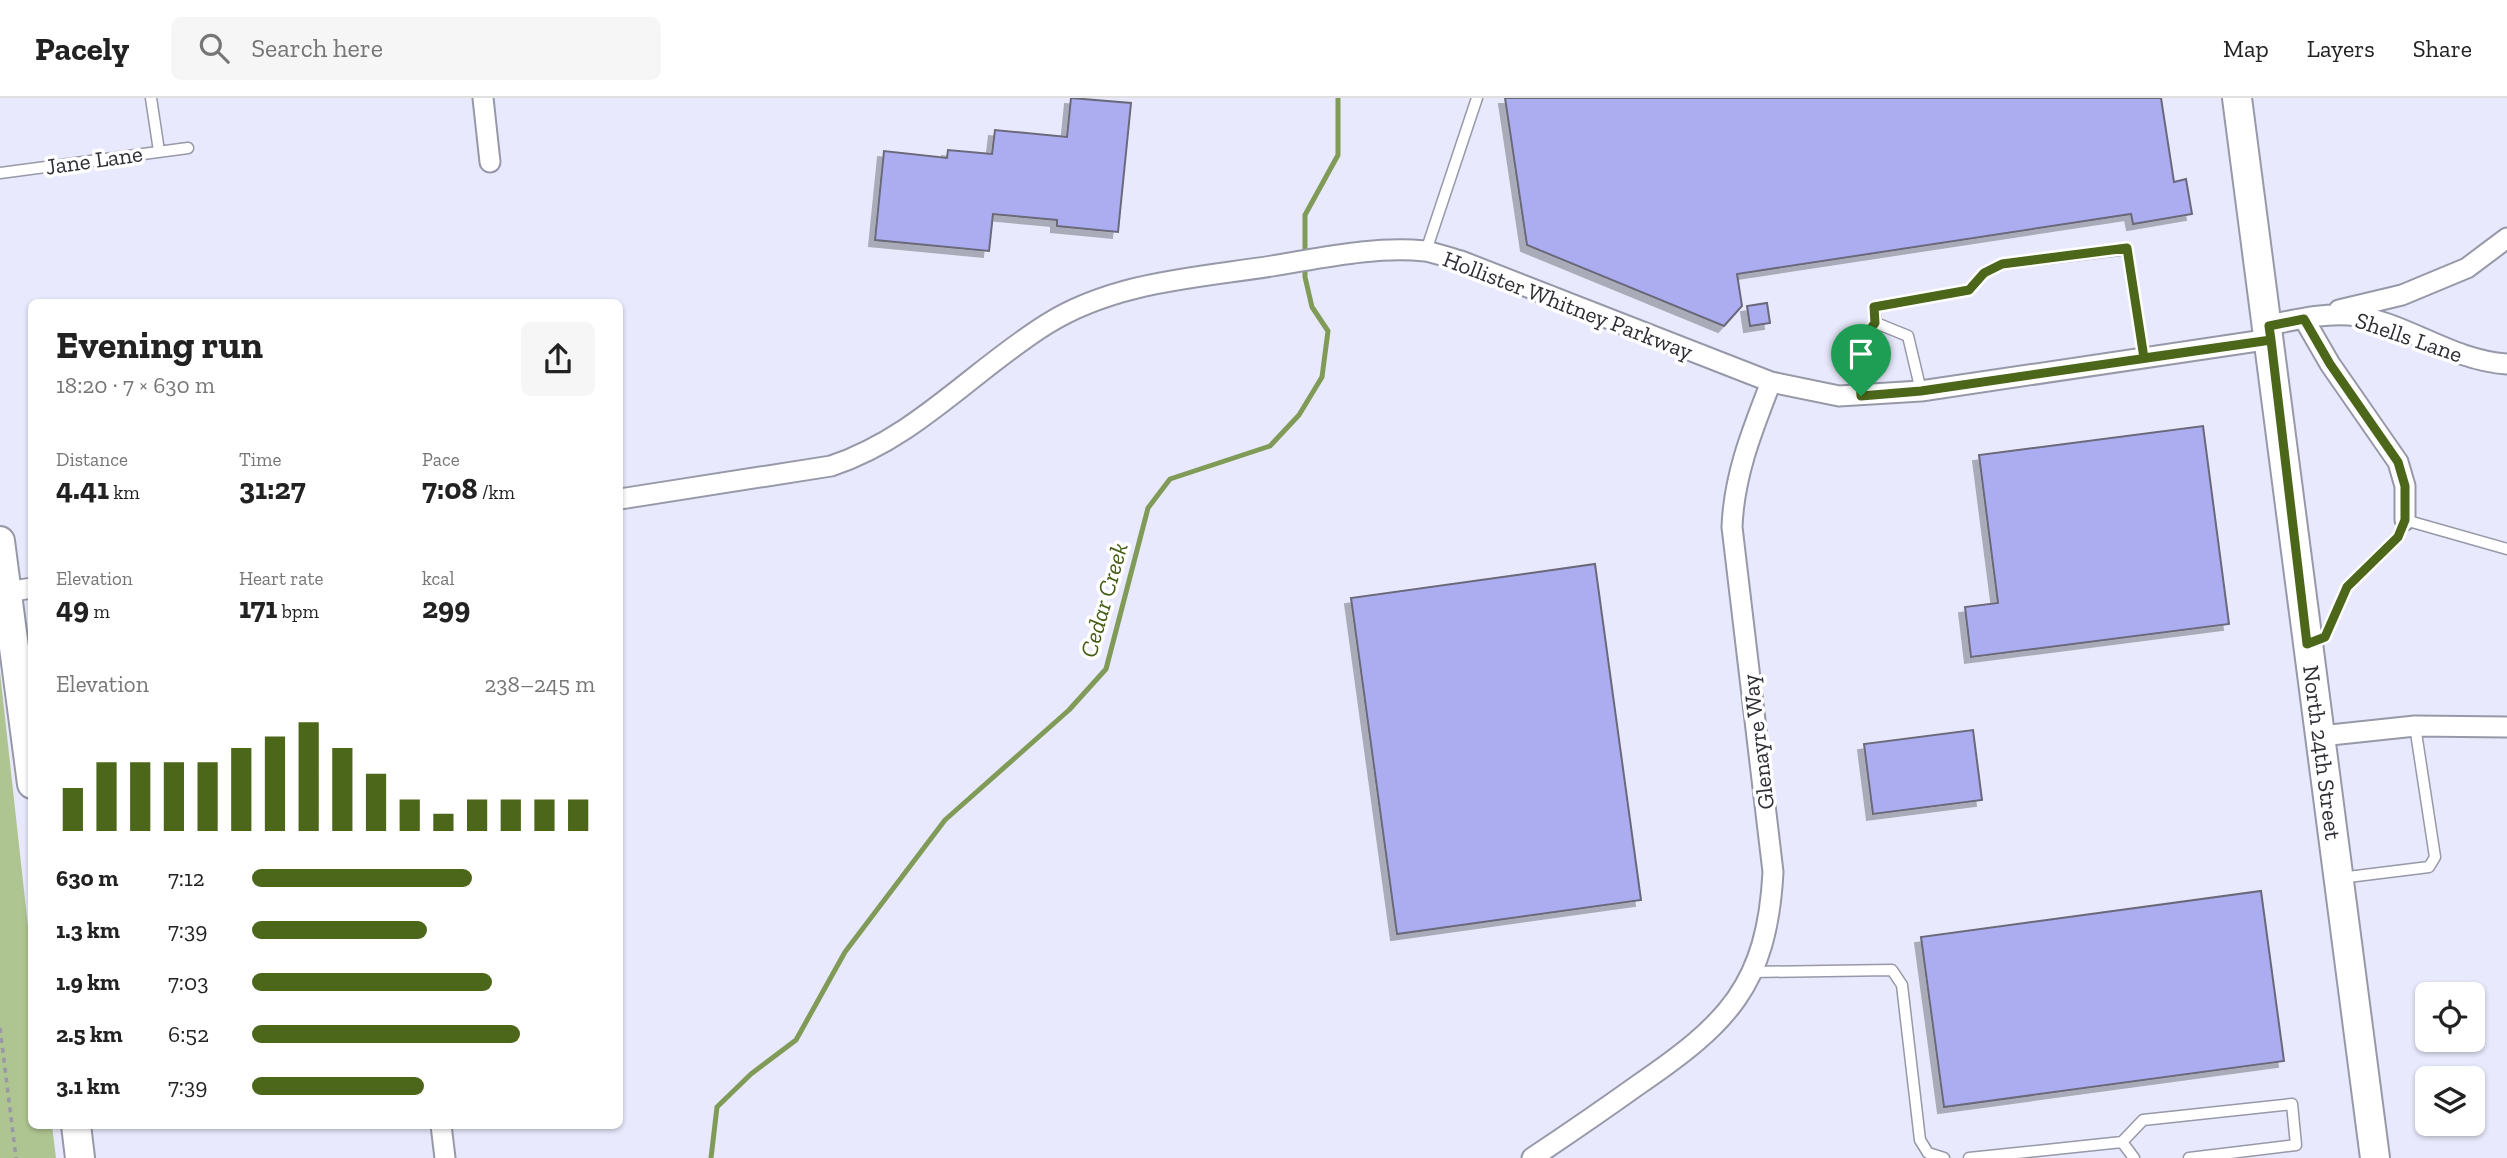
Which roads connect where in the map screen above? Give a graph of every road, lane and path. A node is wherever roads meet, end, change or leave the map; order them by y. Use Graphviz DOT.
graph roads {
  1 [pos="151,98"];
  2 [pos="483,98"];
  3 [pos="1477,98"];
  4 [pos="2237,98"];
  5 [pos="188,148"];
  6 [pos="159,151"];
  7 [pos="490,162"];
  8 [pos="0,173"];
  9 [pos="2507,238"];
  10 [pos="1426,251"];
  11 [pos="2304,319"];
  12 [pos="1875,323"];
  13 [pos="2270,332"];
  14 [pos="2144,358"];
  15 [pos="2507,364"];
  16 [pos="1770,382"];
  17 [pos="1921,391"];
  18 [pos="1861,396"];
  19 [pos="623,499"];
  20 [pos="2405,520"];
  21 [pos="0,541"];
  22 [pos="2507,549"];
  23 [pos="19,590"];
  24 [pos="2307,644"];
  25 [pos="28,724"];
  26 [pos="2415,726"];
  27 [pos="2507,727"];
  28 [pos="2321,736"];
  29 [pos="2339,879"];
  30 [pos="1752,972"];
  31 [pos="0,1028"];
  32 [pos="76,1129"];
  33 [pos="441,1129"];
  34 [pos="2122,1142"];
  35 [pos="16,1158"];
  36 [pos="80,1158"];
  37 [pos="444,1158"];
  38 [pos="1532,1158"];
  39 [pos="1944,1158"];
  40 [pos="1969,1158"];
  41 [pos="2134,1158"];
  42 [pos="2189,1158"];
  43 [pos="2375,1158"];
  1 -- 6 [label="lane"];
  2 -- 7 [label="street"];
  3 -- 10 [label="lane"];
  4 -- 13 [label="main road, North 24th Street"];
  5 -- 6 [label="lane, Jane Lane"];
  6 -- 8 [label="lane, Jane Lane"];
  9 -- 11 [label="street"];
  10 -- 16 [label="street, Hollister Whitney Parkway"];
  10 -- 19 [label="street, Hollister Whitney Parkway"];
  11 -- 13 [label="street, Shells Lane"];
  11 -- 15 [label="street, Shells Lane"];
  11 -- 20 [label="street"];
  12 -- 14 [label="lane"];
  12 -- 17 [label="lane"];
  12 -- 18 [label="lane"];
  13 -- 14 [label="street, Hollister Whitney Parkway"];
  13 -- 24 [label="main road, North 24th Street"];
  14 -- 17 [label="street, Hollister Whitney Parkway"];
  16 -- 18 [label="street, Hollister Whitney Parkway"];
  16 -- 30 [label="street, Glenayre Way"];
  17 -- 18 [label="street, Hollister Whitney Parkway"];
  20 -- 22 [label="lane"];
  20 -- 24 [label="lane"];
  21 -- 23 [label="main road"];
  23 -- 25 [label="main road"];
  24 -- 28 [label="main road, North 24th Street"];
  26 -- 27 [label="street"];
  26 -- 28 [label="street"];
  26 -- 29 [label="lane"];
  28 -- 29 [label="main road, North 24th Street"];
  29 -- 43 [label="main road, North 24th Street"];
  30 -- 38 [label="street, Glenayre Way"];
  30 -- 39 [label="lane"];
  31 -- 35 [label="path"];
  32 -- 36 [label="main road"];
  33 -- 37 [label="street"];
  34 -- 40 [label="lane"];
  34 -- 41 [label="lane"];
  34 -- 42 [label="lane"];
}
